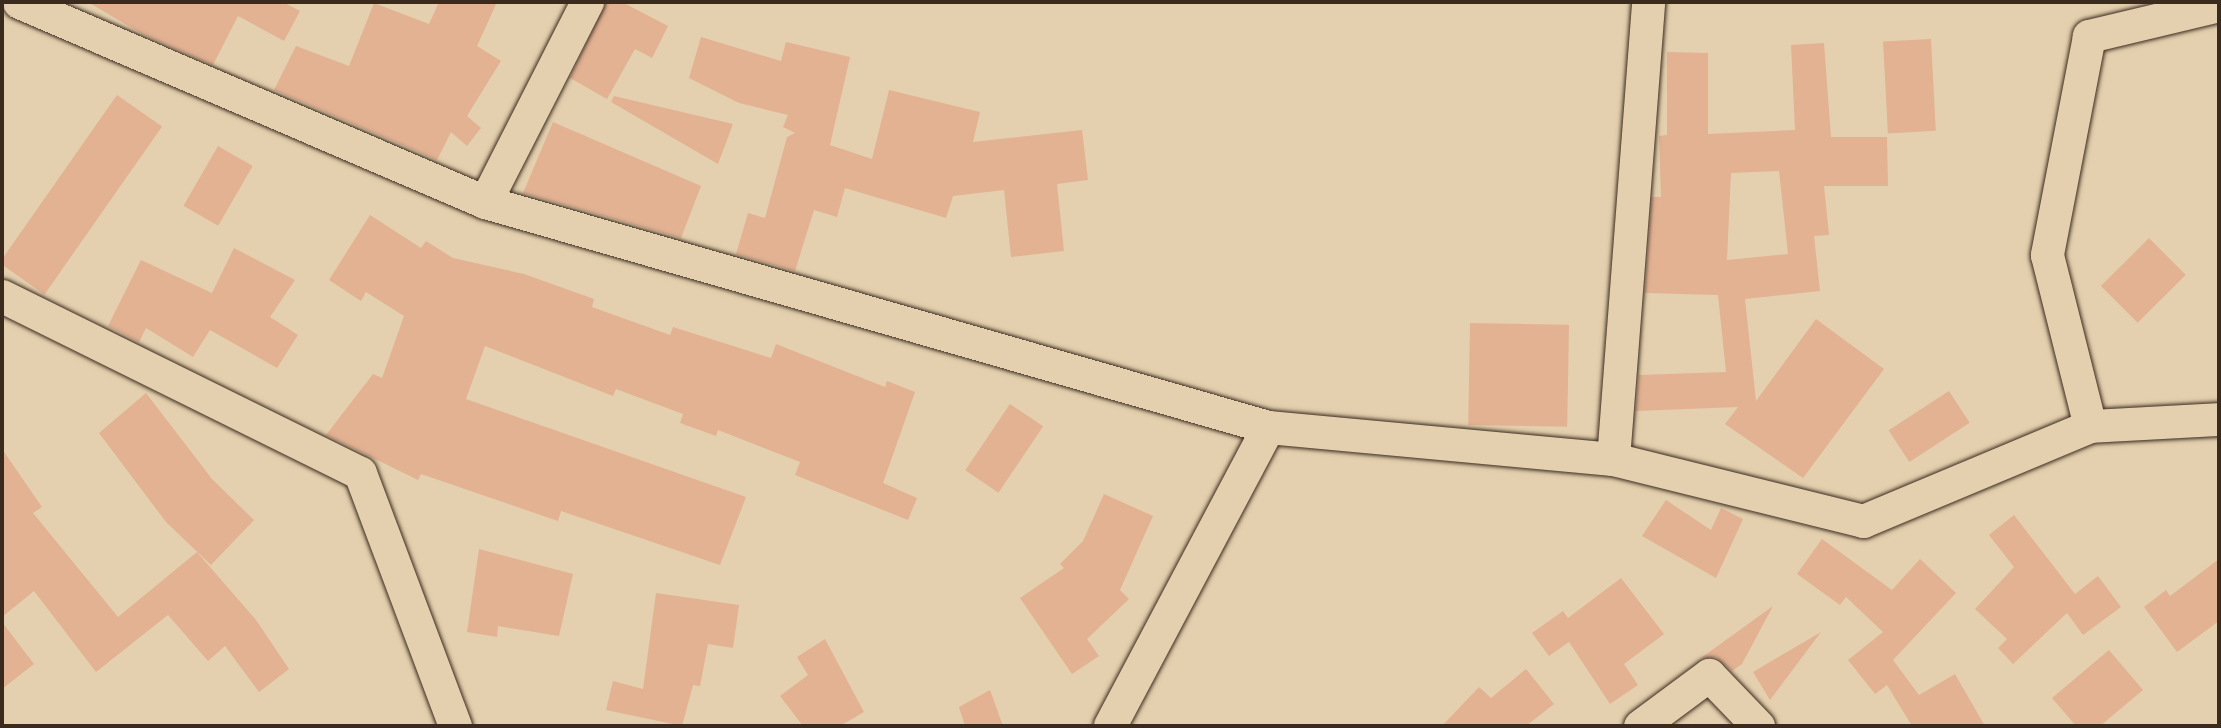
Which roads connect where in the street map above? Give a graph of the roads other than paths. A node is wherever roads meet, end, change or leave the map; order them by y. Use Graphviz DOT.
graph roads {
  1 [pos="19,2"];
  2 [pos="587,2"];
  3 [pos="1648,2"];
  4 [pos="2219,5"];
  5 [pos="485,202"];
  6 [pos="2,296"];
  7 [pos="2219,419"];
  8 [pos="1268,426"];
  9 [pos="2090,426"];
  10 [pos="1613,459"];
  11 [pos="455,726"];
  12 [pos="1110,726"];
  13 [pos="1640,726"];
  14 [pos="1758,726"];
  1 -- 5 [label="street"];
  2 -- 5 [label="street"];
  3 -- 10 [label="street"];
  4 -- 9 [label="street"];
  5 -- 8 [label="street"];
  6 -- 11 [label="street"];
  7 -- 9 [label="street"];
  8 -- 10 [label="street"];
  8 -- 12 [label="street"];
  9 -- 10 [label="street"];
  13 -- 14 [label="street"];
}
